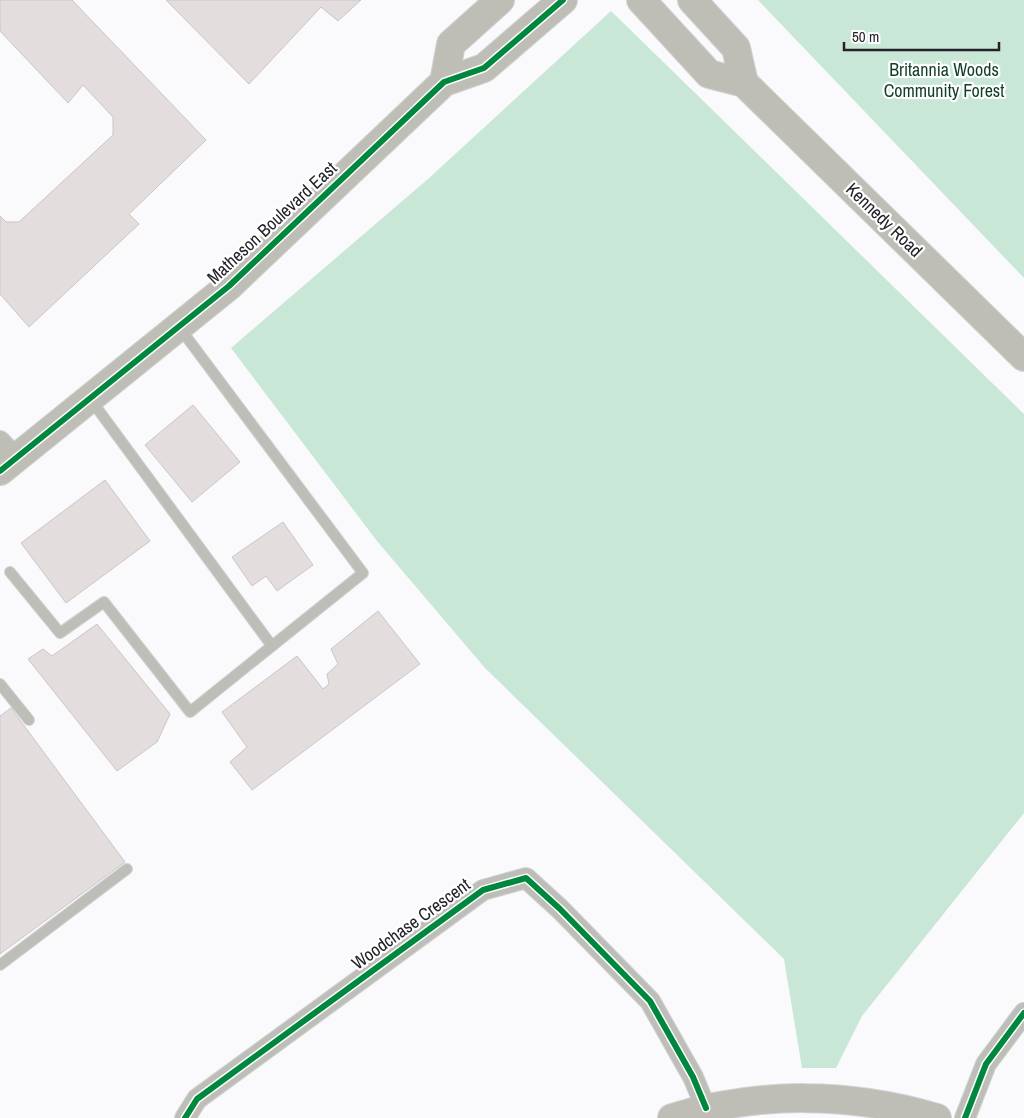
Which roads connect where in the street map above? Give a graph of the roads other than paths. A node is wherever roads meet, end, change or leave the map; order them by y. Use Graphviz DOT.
graph roads {
  1 [pos="500,0"];
  2 [pos="563,0"];
  3 [pos="641,0"];
  4 [pos="692,0"];
  5 [pos="444,82"];
  6 [pos="744,83"];
  7 [pos="179,327"];
  8 [pos="1024,357"];
  9 [pos="90,399"];
  10 [pos="5,457"];
  11 [pos="10,572"];
  12 [pos="272,646"];
  13 [pos="0,684"];
  14 [pos="29,720"];
  15 [pos="127,869"];
  16 [pos="0,965"];
  17 [pos="1024,1013"];
  18 [pos="708,1113"];
  19 [pos="185,1118"];
  20 [pos="672,1118"];
  21 [pos="937,1118"];
  22 [pos="965,1118"];
  1 -- 5 [label="street"];
  2 -- 5 [label="street, Matheson Boulevard East"];
  3 -- 6 [label="street, Kennedy Road"];
  4 -- 6 [label="street"];
  5 -- 7 [label="street, Matheson Boulevard East"];
  6 -- 8 [label="street, Kennedy Road"];
  7 -- 9 [label="street, Matheson Boulevard East"];
  7 -- 12 [label="lane"];
  9 -- 10 [label="street, Matheson Boulevard East"];
  9 -- 12 [label="lane"];
  11 -- 12 [label="lane"];
  13 -- 14 [label="lane"];
  15 -- 16 [label="lane"];
  17 -- 22 [label="street"];
  18 -- 19 [label="street, Woodchase Crescent"];
  18 -- 20 [label="street"];
  18 -- 21 [label="street"];
}
